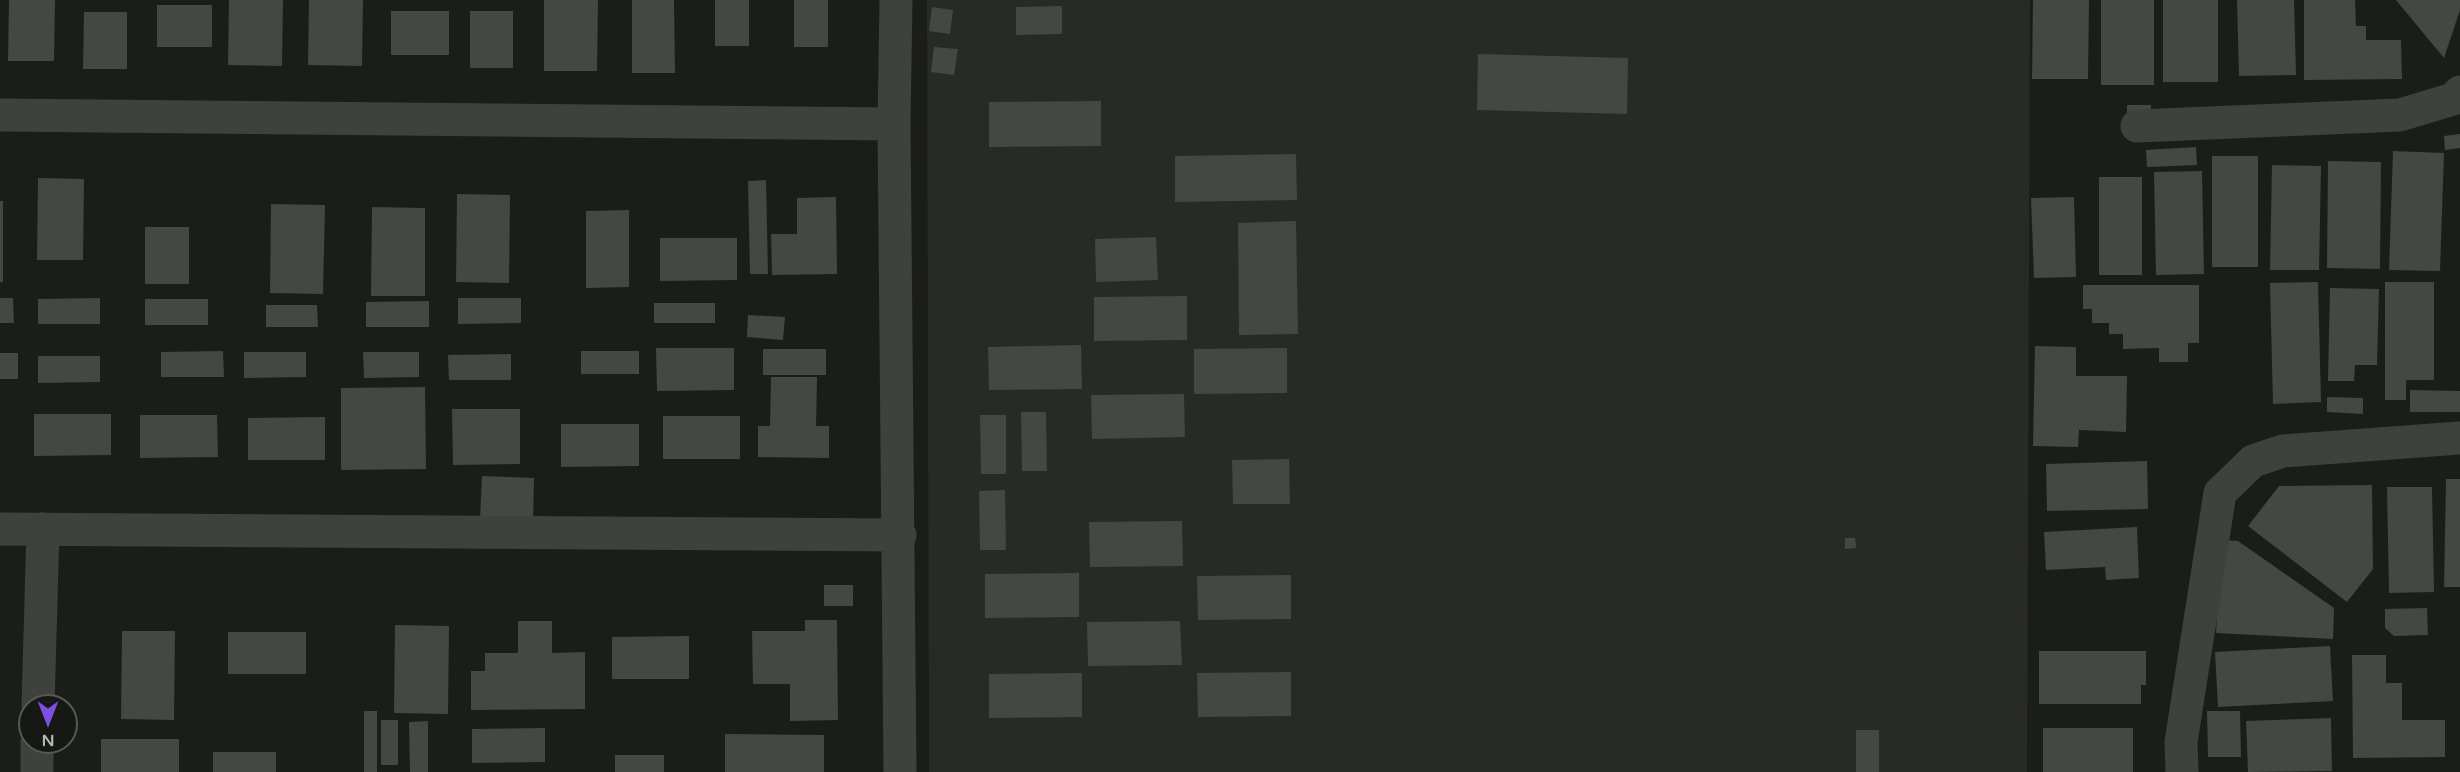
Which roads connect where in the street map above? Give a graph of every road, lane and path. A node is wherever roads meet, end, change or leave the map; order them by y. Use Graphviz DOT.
graph roads {
  1 [pos="896,0"];
  2 [pos="2460,92"];
  3 [pos="0,115"];
  4 [pos="894,124"];
  5 [pos="2137,126"];
  6 [pos="2460,438"];
  7 [pos="0,529"];
  8 [pos="43,529"];
  9 [pos="900,535"];
  10 [pos="38,694"];
  11 [pos="38,754"];
  12 [pos="37,772"];
  13 [pos="900,772"];
  14 [pos="2182,772"];
  1 -- 4 [label="street"];
  2 -- 5 [label="street"];
  3 -- 4 [label="street"];
  4 -- 9 [label="street"];
  6 -- 14 [label="street"];
  7 -- 8 [label="street"];
  8 -- 9 [label="street"];
  8 -- 10 [label="street"];
  9 -- 13 [label="street"];
  11 -- 12 [label="street"];
}
